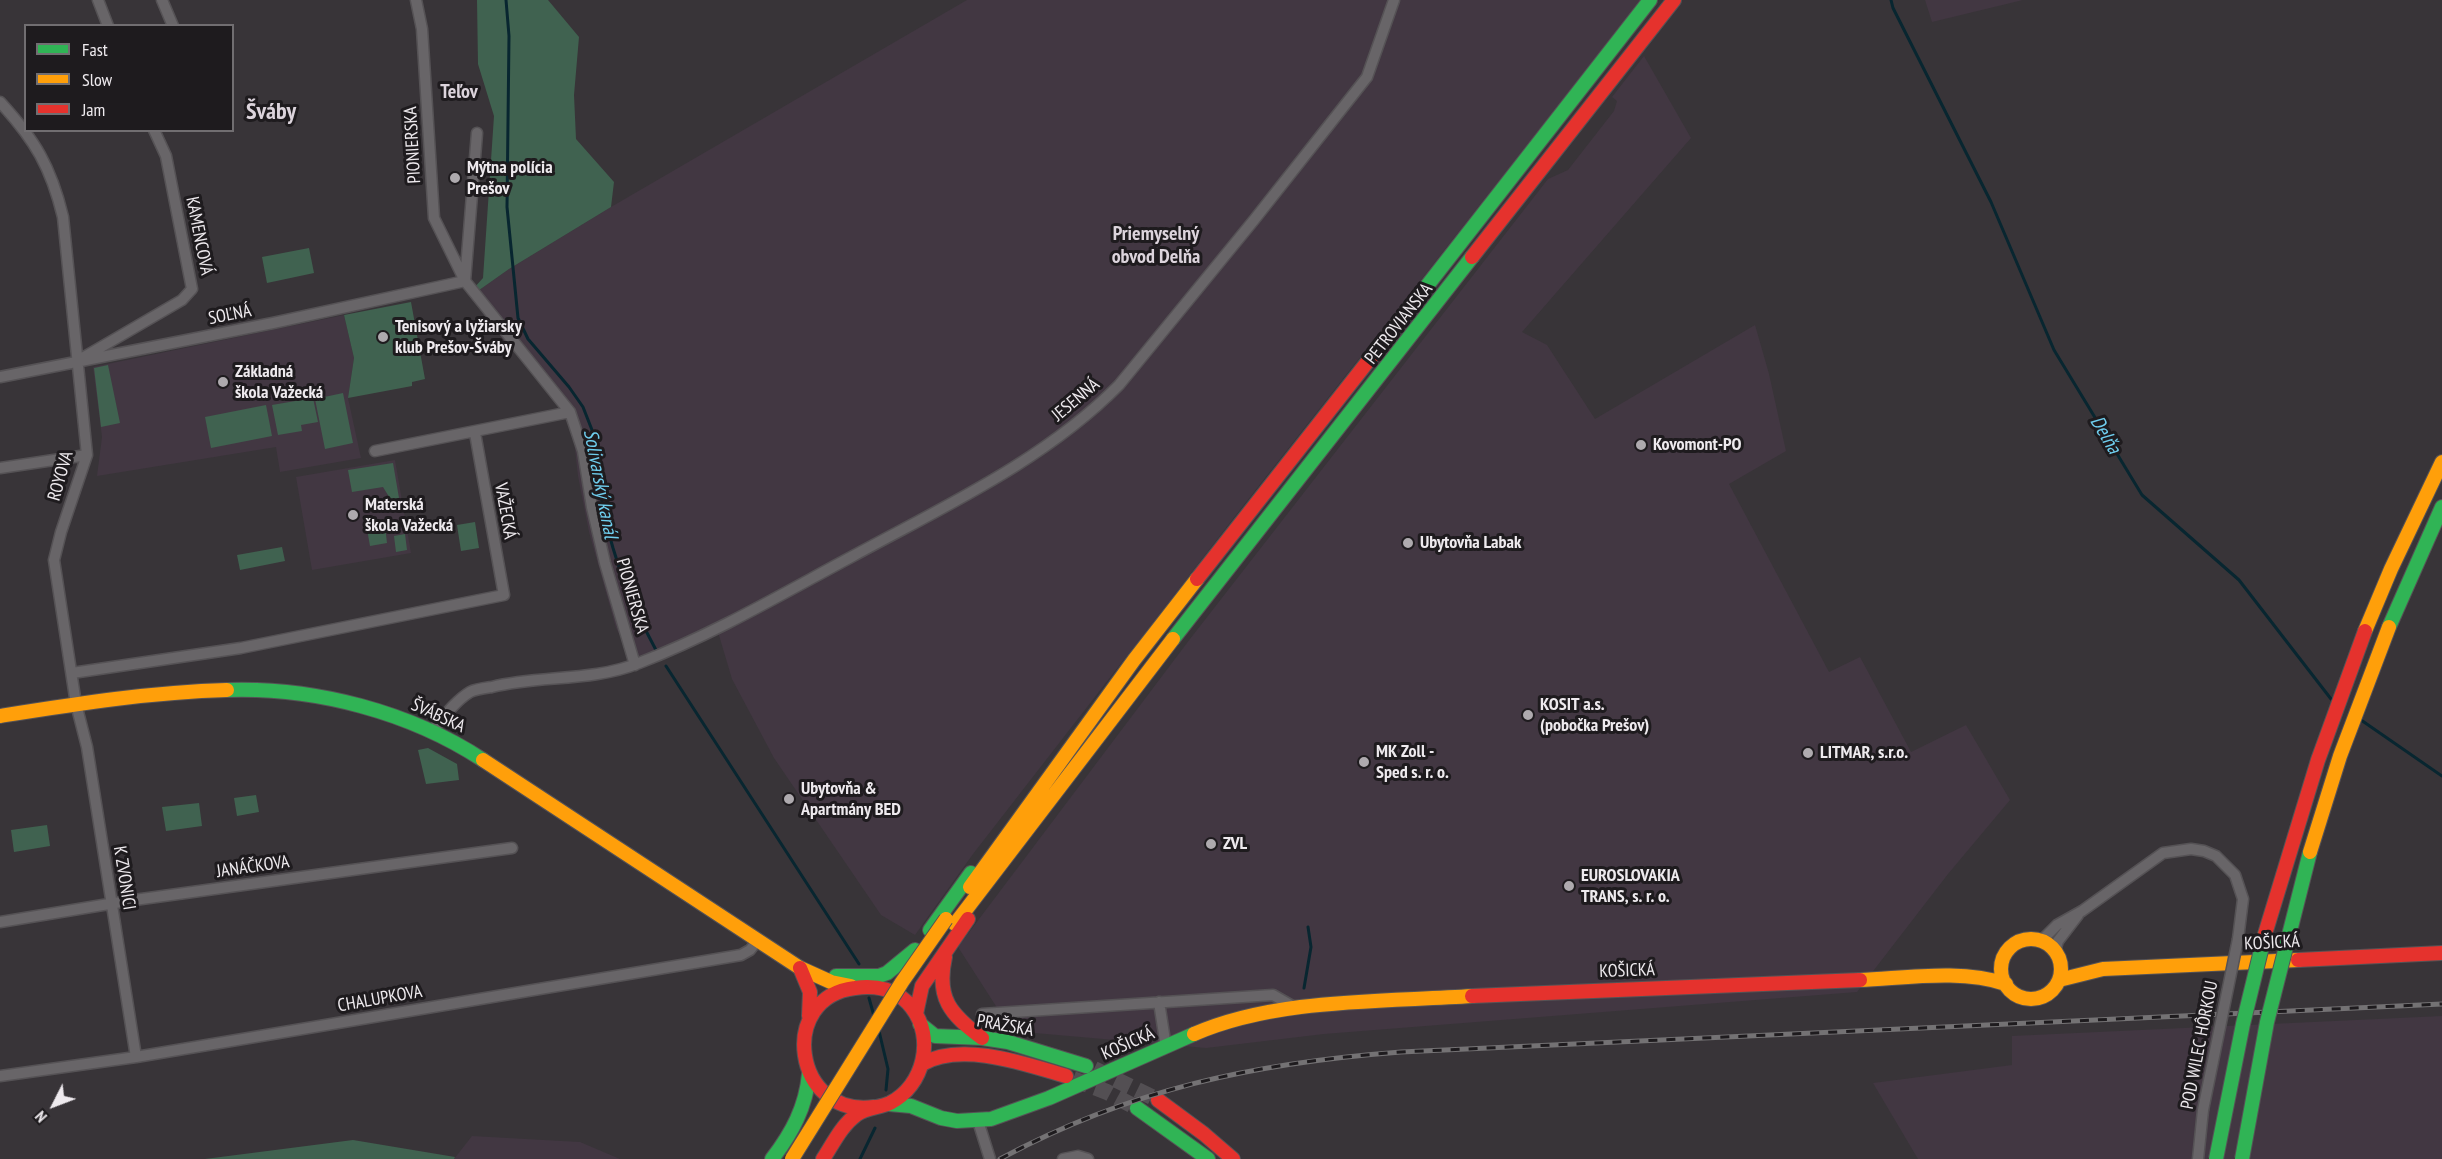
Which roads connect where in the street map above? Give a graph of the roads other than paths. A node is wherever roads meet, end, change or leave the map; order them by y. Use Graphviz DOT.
graph roads {
  1 [pos="98,0"];
  2 [pos="162,0"];
  3 [pos="416,0"];
  4 [pos="1394,0"];
  5 [pos="1650,0"];
  6 [pos="1674,0"];
  7 [pos="107,24"];
  8 [pos="172,24"];
  9 [pos="0,102"];
  10 [pos="24,132"];
  11 [pos="24,132"];
  12 [pos="155,132"];
  13 [pos="477,133"];
  14 [pos="465,281"];
  15 [pos="126,331"];
  16 [pos="129,351"];
  17 [pos="78,361"];
  18 [pos="0,377"];
  19 [pos="570,412"];
  20 [pos="475,433"];
  21 [pos="375,451"];
  22 [pos="87,455"];
  23 [pos="2442,462"];
  24 [pos="0,468"];
  25 [pos="2442,507"];
  26 [pos="1134,660"];
  27 [pos="635,665"];
  28 [pos="72,673"];
  29 [pos="76,704"];
  30 [pos="0,716"];
  31 [pos="432,731"];
  32 [pos="512,848"];
  33 [pos="112,904"];
  34 [pos="2082,910"];
  35 [pos="0,922"];
  36 [pos="952,926"];
  37 [pos="758,940"];
  38 [pos="2041,941"];
  39 [pos="915,950"];
  40 [pos="2442,953"];
  41 [pos="2057,955"];
  42 [pos="2003,960"];
  43 [pos="801,968"];
  44 [pos="2103,969"];
  45 [pos="1961,976"];
  46 [pos="2059,980"];
  47 [pos="2006,984"];
  48 [pos="851,986"];
  49 [pos="875,986"];
  50 [pos="1159,1002"];
  51 [pos="1294,1006"];
  52 [pos="982,1014"];
  53 [pos="809,1017"];
  54 [pos="918,1019"];
  55 [pos="982,1038"];
  56 [pos="1166,1047"];
  57 [pos="136,1057"];
  58 [pos="1086,1066"];
  59 [pos="920,1068"];
  60 [pos="809,1074"];
  61 [pos="0,1076"];
  62 [pos="1066,1076"];
  63 [pos="1158,1100"];
  64 [pos="842,1104"];
  65 [pos="889,1104"];
  66 [pos="874,1107"];
  67 [pos="1137,1108"];
  68 [pos="933,1114"];
  69 [pos="978,1121"];
  70 [pos="788,1139"];
  71 [pos="772,1159"];
  72 [pos="792,1159"];
  73 [pos="804,1159"];
  74 [pos="823,1159"];
  75 [pos="990,1159"];
  76 [pos="1063,1159"];
  77 [pos="1088,1159"];
  78 [pos="1208,1159"];
  79 [pos="1233,1159"];
  80 [pos="2198,1159"];
  81 [pos="2216,1159"];
  82 [pos="2242,1159"];
  1 -- 7 [label="street"];
  2 -- 8 [label="street"];
  3 -- 14 [label="street, PIONIERSKA"];
  4 -- 27 [label="street, JESENNÁ"];
  5 -- 26 [label="main road, PETROVIANSKA"];
  6 -- 36 [label="main road, PETROVIANSKA"];
  9 -- 10 [label="street, ROYOVA"];
  11 -- 17 [label="street, ROYOVA"];
  12 -- 15 [label="street, KAMENCOVÁ"];
  13 -- 14 [label="street"];
  14 -- 16 [label="street, SOĽNÁ"];
  14 -- 19 [label="street, PIONIERSKA"];
  15 -- 16 [label="street"];
  15 -- 17 [label="street, KAMENCOVÁ"];
  16 -- 17 [label="street, SOĽNÁ"];
  17 -- 18 [label="street, SOĽNÁ"];
  17 -- 22 [label="street, ROYOVA"];
  19 -- 20 [label="street"];
  19 -- 27 [label="street, PIONIERSKA"];
  20 -- 21 [label="street"];
  20 -- 28 [label="street, VAŽECKÁ"];
  22 -- 24 [label="street"];
  22 -- 28 [label="street, ROYOVA"];
  23 -- 81 [label="main road, bridge"];
  25 -- 82 [label="main road, bridge"];
  26 -- 36 [label="main road"];
  26 -- 39 [label="main road"];
  27 -- 31 [label="street"];
  28 -- 29 [label="street, ROYOVA"];
  29 -- 30 [label="main road, ŠVÁBSKA"];
  29 -- 31 [label="main road, ŠVÁBSKA"];
  29 -- 33 [label="street, K ZVONICI"];
  31 -- 37 [label="main road, ŠVÁBSKA"];
  32 -- 33 [label="street, JANÁČKOVA"];
  33 -- 35 [label="street, JANÁČKOVA"];
  33 -- 57 [label="street, K ZVONICI"];
  34 -- 38 [label="street"];
  34 -- 41 [label="street"];
  34 -- 80 [label="street, POD WILEC HÔRKOU, bridge"];
  36 -- 54 [label="main road"];
  36 -- 55 [label="main road"];
  36 -- 72 [label="main road, bridge"];
  36 -- 73 [label="main road"];
  37 -- 43 [label="main road, ŠVÁBSKA"];
  37 -- 57 [label="street, CHALUPKOVA"];
  38 -- 41 [label="main road, KOŠICKÁ"];
  38 -- 42 [label="main road, KOŠICKÁ"];
  39 -- 43 [label="main road"];
  39 -- 49 [label="main road"];
  40 -- 44 [label="main road, KOŠICKÁ"];
  41 -- 44 [label="main road, KOŠICKÁ"];
  41 -- 46 [label="main road"];
  42 -- 45 [label="main road, KOŠICKÁ"];
  42 -- 47 [label="main road"];
  43 -- 48 [label="main road, ŠVÁBSKA"];
  43 -- 53 [label="main road"];
  44 -- 46 [label="main road, KOŠICKÁ"];
  45 -- 47 [label="main road, KOŠICKÁ"];
  45 -- 51 [label="main road, KOŠICKÁ"];
  46 -- 47 [label="main road, KOŠICKÁ"];
  48 -- 49 [label="main road"];
  48 -- 53 [label="main road"];
  49 -- 54 [label="main road"];
  50 -- 51 [label="street, KOŠICKÁ"];
  50 -- 52 [label="street, KOŠICKÁ"];
  50 -- 56 [label="street"];
  51 -- 56 [label="main road, KOŠICKÁ"];
  53 -- 60 [label="main road"];
  54 -- 55 [label="main road, PRAŽSKÁ"];
  54 -- 59 [label="main road"];
  55 -- 58 [label="main road, PRAŽSKÁ"];
  56 -- 69 [label="main road, KOŠICKÁ"];
  57 -- 61 [label="street, CHALUPKOVA"];
  59 -- 62 [label="main road, PRAŽSKÁ"];
  59 -- 65 [label="main road"];
  59 -- 68 [label="main road"];
  60 -- 64 [label="main road"];
  60 -- 70 [label="main road"];
  63 -- 79 [label="main road"];
  64 -- 66 [label="main road"];
  64 -- 70 [label="main road"];
  65 -- 66 [label="main road"];
  65 -- 68 [label="main road, KOŠICKÁ"];
  66 -- 74 [label="main road"];
  67 -- 78 [label="main road"];
  68 -- 69 [label="main road, KOŠICKÁ"];
  69 -- 75 [label="street"];
  70 -- 71 [label="main road"];
  76 -- 77 [label="street"];
}
